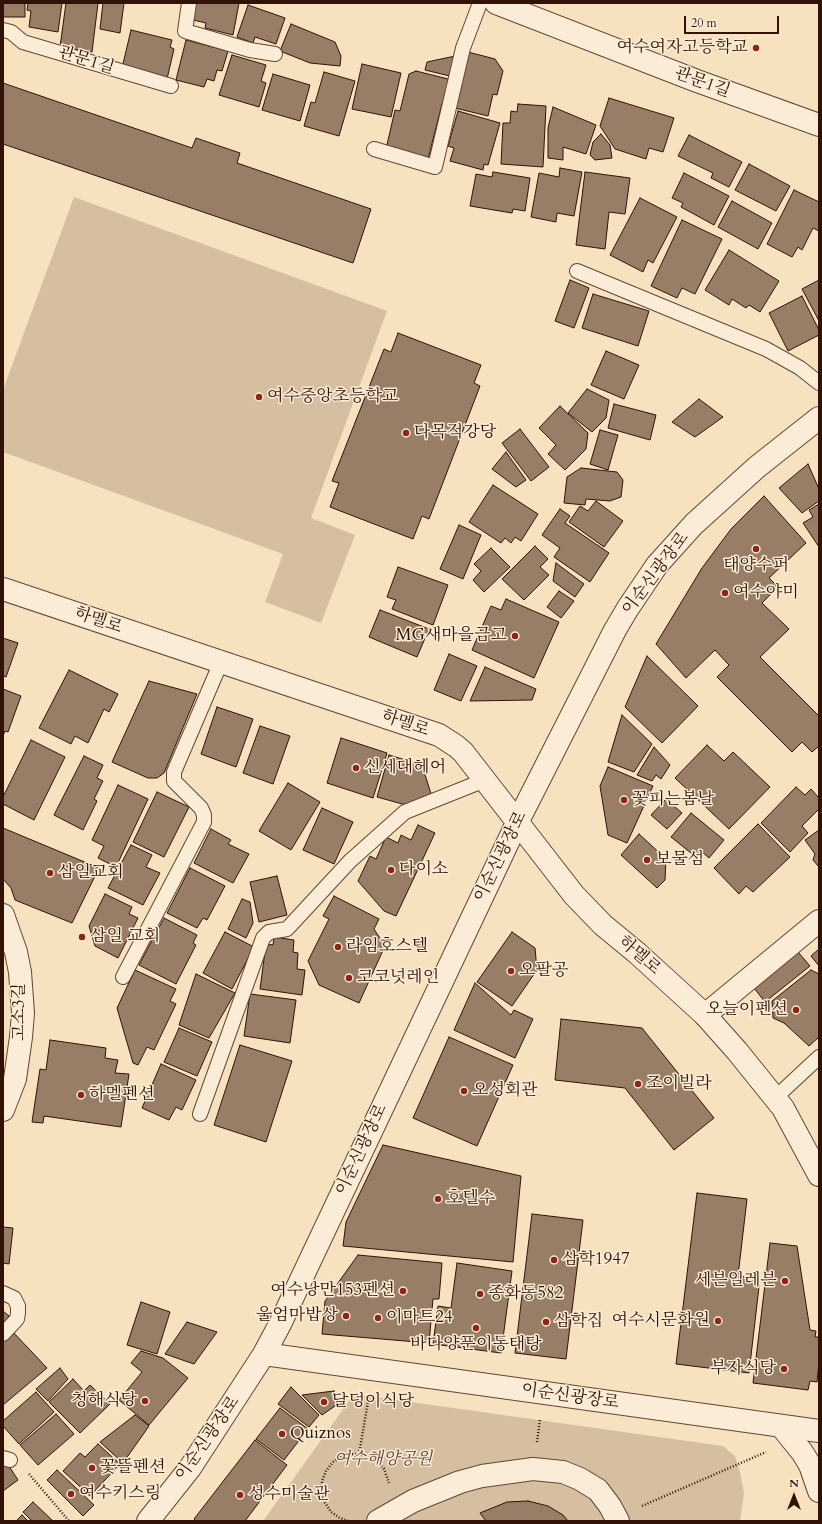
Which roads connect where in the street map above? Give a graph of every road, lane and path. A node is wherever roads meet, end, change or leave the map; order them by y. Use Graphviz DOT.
graph roads {
  1 [pos="189,3"];
  2 [pos="480,3"];
  3 [pos="496,3"];
  4 [pos="3,30"];
  5 [pos="275,54"];
  6 [pos="171,86"];
  7 [pos="819,125"];
  8 [pos="374,148"];
  9 [pos="577,271"];
  10 [pos="819,383"];
  11 [pos="819,418"];
  12 [pos="3,589"];
  13 [pos="222,662"];
  14 [pos="485,780"];
  15 [pos="517,823"];
  16 [pos="3,914"];
  17 [pos="819,921"];
  18 [pos="123,977"];
  19 [pos="704,1015"];
  20 [pos="819,1057"];
  21 [pos="775,1098"];
  22 [pos="3,1110"];
  23 [pos="200,1114"];
  24 [pos="819,1175"];
  25 [pos="3,1293"];
  26 [pos="3,1334"];
  27 [pos="264,1354"];
  28 [pos="373,1369"];
  29 [pos="544,1393"];
  30 [pos="781,1426"];
  31 [pos="819,1431"];
  32 [pos="771,1450"];
  33 [pos="359,1454"];
  34 [pos="384,1469"];
  35 [pos="533,1469"];
  36 [pos="44,1491"];
  37 [pos="819,1491"];
  38 [pos="387,1519"];
  39 [pos="617,1519"];
  40 [pos="69,1521"];
  41 [pos="148,1521"];
  42 [pos="348,1521"];
  1 -- 5 [label="lane"];
  2 -- 8 [label="lane"];
  3 -- 7 [label="street, 관문1길"];
  4 -- 6 [label="lane, 관문1길"];
  9 -- 10 [label="lane"];
  11 -- 15 [label="street, 이순신광장로"];
  12 -- 13 [label="street, 하멜로"];
  13 -- 14 [label="street, 하멜로"];
  13 -- 18 [label="lane"];
  14 -- 15 [label="street, 하멜로"];
  14 -- 23 [label="lane"];
  15 -- 19 [label="street, 하멜로"];
  15 -- 27 [label="street, 이순신광장로"];
  16 -- 22 [label="street, 고소3길"];
  17 -- 19 [label="street"];
  19 -- 21 [label="street, 하멜로"];
  20 -- 21 [label="lane"];
  21 -- 24 [label="street, 하멜로"];
  25 -- 26 [label="lane"];
  27 -- 28 [label="street, 이순신광장로"];
  27 -- 41 [label="street, 이순신광장로"];
  28 -- 29 [label="street, 이순신광장로"];
  28 -- 33 [label="path"];
  29 -- 30 [label="street, 이순신광장로"];
  29 -- 35 [label="path"];
  30 -- 31 [label="street, 이순신광장로"];
  30 -- 37 [label="street"];
  32 -- 39 [label="path"];
  33 -- 34 [label="path"];
  33 -- 42 [label="path"];
  35 -- 38 [label="street"];
  35 -- 39 [label="street"];
  36 -- 40 [label="path"];
}
